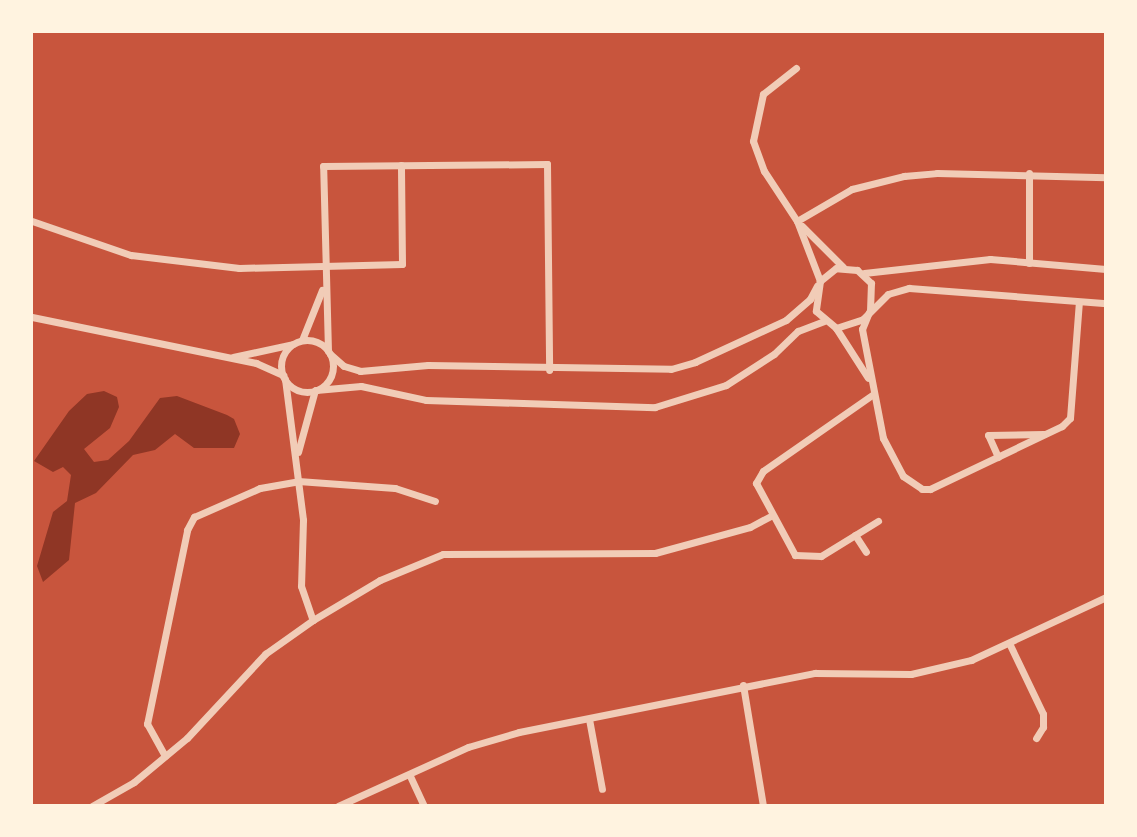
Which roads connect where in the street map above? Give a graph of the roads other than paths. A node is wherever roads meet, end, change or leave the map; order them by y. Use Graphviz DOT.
graph roads {
  1 [pos="796,68"];
  2 [pos="401,165"];
  3 [pos="1029,173"];
  4 [pos="1105,177"];
  5 [pos="797,220"];
  6 [pos="32,221"];
  7 [pos="1029,263"];
  8 [pos="844,267"];
  9 [pos="324,268"];
  10 [pos="1105,269"];
  11 [pos="858,270"];
  12 [pos="324,279"];
  13 [pos="818,283"];
  14 [pos="1079,302"];
  15 [pos="1105,303"];
  16 [pos="869,312"];
  17 [pos="32,317"];
  18 [pos="824,321"];
  19 [pos="836,328"];
  20 [pos="302,340"];
  21 [pos="294,344"];
  22 [pos="329,352"];
  23 [pos="229,359"];
  24 [pos="549,370"];
  25 [pos="284,377"];
  26 [pos="870,382"];
  27 [pos="315,390"];
  28 [pos="872,395"];
  29 [pos="1047,433"];
  30 [pos="297,456"];
  31 [pos="998,457"];
  32 [pos="298,481"];
  33 [pos="435,501"];
  34 [pos="771,516"];
  35 [pos="878,521"];
  36 [pos="855,535"];
  37 [pos="866,552"];
  38 [pos="1105,597"];
  39 [pos="313,620"];
  40 [pos="1010,645"];
  41 [pos="743,685"];
  42 [pos="589,719"];
  43 [pos="1036,738"];
  44 [pos="164,756"];
  45 [pos="410,776"];
  46 [pos="601,789"];
  47 [pos="92,806"];
  48 [pos="338,806"];
  49 [pos="425,806"];
  50 [pos="763,806"];
  1 -- 5 [label="street"];
  2 -- 9 [label="street"];
  2 -- 9 [label="street"];
  2 -- 24 [label="street"];
  3 -- 4 [label="street"];
  3 -- 5 [label="street"];
  3 -- 7 [label="street"];
  5 -- 8 [label="street"];
  5 -- 13 [label="street"];
  6 -- 9 [label="street"];
  7 -- 10 [label="street"];
  7 -- 11 [label="street"];
  8 -- 11 [label="street"];
  8 -- 13 [label="street"];
  9 -- 12 [label="street"];
  11 -- 16 [label="street"];
  12 -- 20 [label="street"];
  12 -- 22 [label="street"];
  13 -- 18 [label="street"];
  13 -- 24 [label="street"];
  14 -- 15 [label="street"];
  14 -- 16 [label="street"];
  14 -- 29 [label="street"];
  16 -- 19 [label="street"];
  16 -- 26 [label="street"];
  17 -- 23 [label="street"];
  18 -- 19 [label="street"];
  18 -- 27 [label="street"];
  19 -- 26 [label="street"];
  20 -- 21 [label="street"];
  20 -- 22 [label="street"];
  21 -- 23 [label="street"];
  21 -- 25 [label="street"];
  22 -- 24 [label="street"];
  22 -- 27 [label="street"];
  23 -- 25 [label="street"];
  25 -- 27 [label="street"];
  25 -- 30 [label="street"];
  26 -- 28 [label="street"];
  27 -- 30 [label="street"];
  28 -- 31 [label="street"];
  28 -- 34 [label="street"];
  29 -- 31 [label="street"];
  29 -- 31 [label="street"];
  30 -- 32 [label="street"];
  32 -- 33 [label="street"];
  32 -- 39 [label="street"];
  32 -- 44 [label="street"];
  34 -- 36 [label="street"];
  34 -- 39 [label="street"];
  35 -- 36 [label="street"];
  36 -- 37 [label="street"];
  38 -- 40 [label="street"];
  39 -- 44 [label="street"];
  40 -- 41 [label="street"];
  40 -- 43 [label="street"];
  41 -- 42 [label="street"];
  41 -- 50 [label="street"];
  42 -- 45 [label="street"];
  42 -- 46 [label="street"];
  44 -- 47 [label="street"];
  45 -- 48 [label="street"];
  45 -- 49 [label="street"];
}
